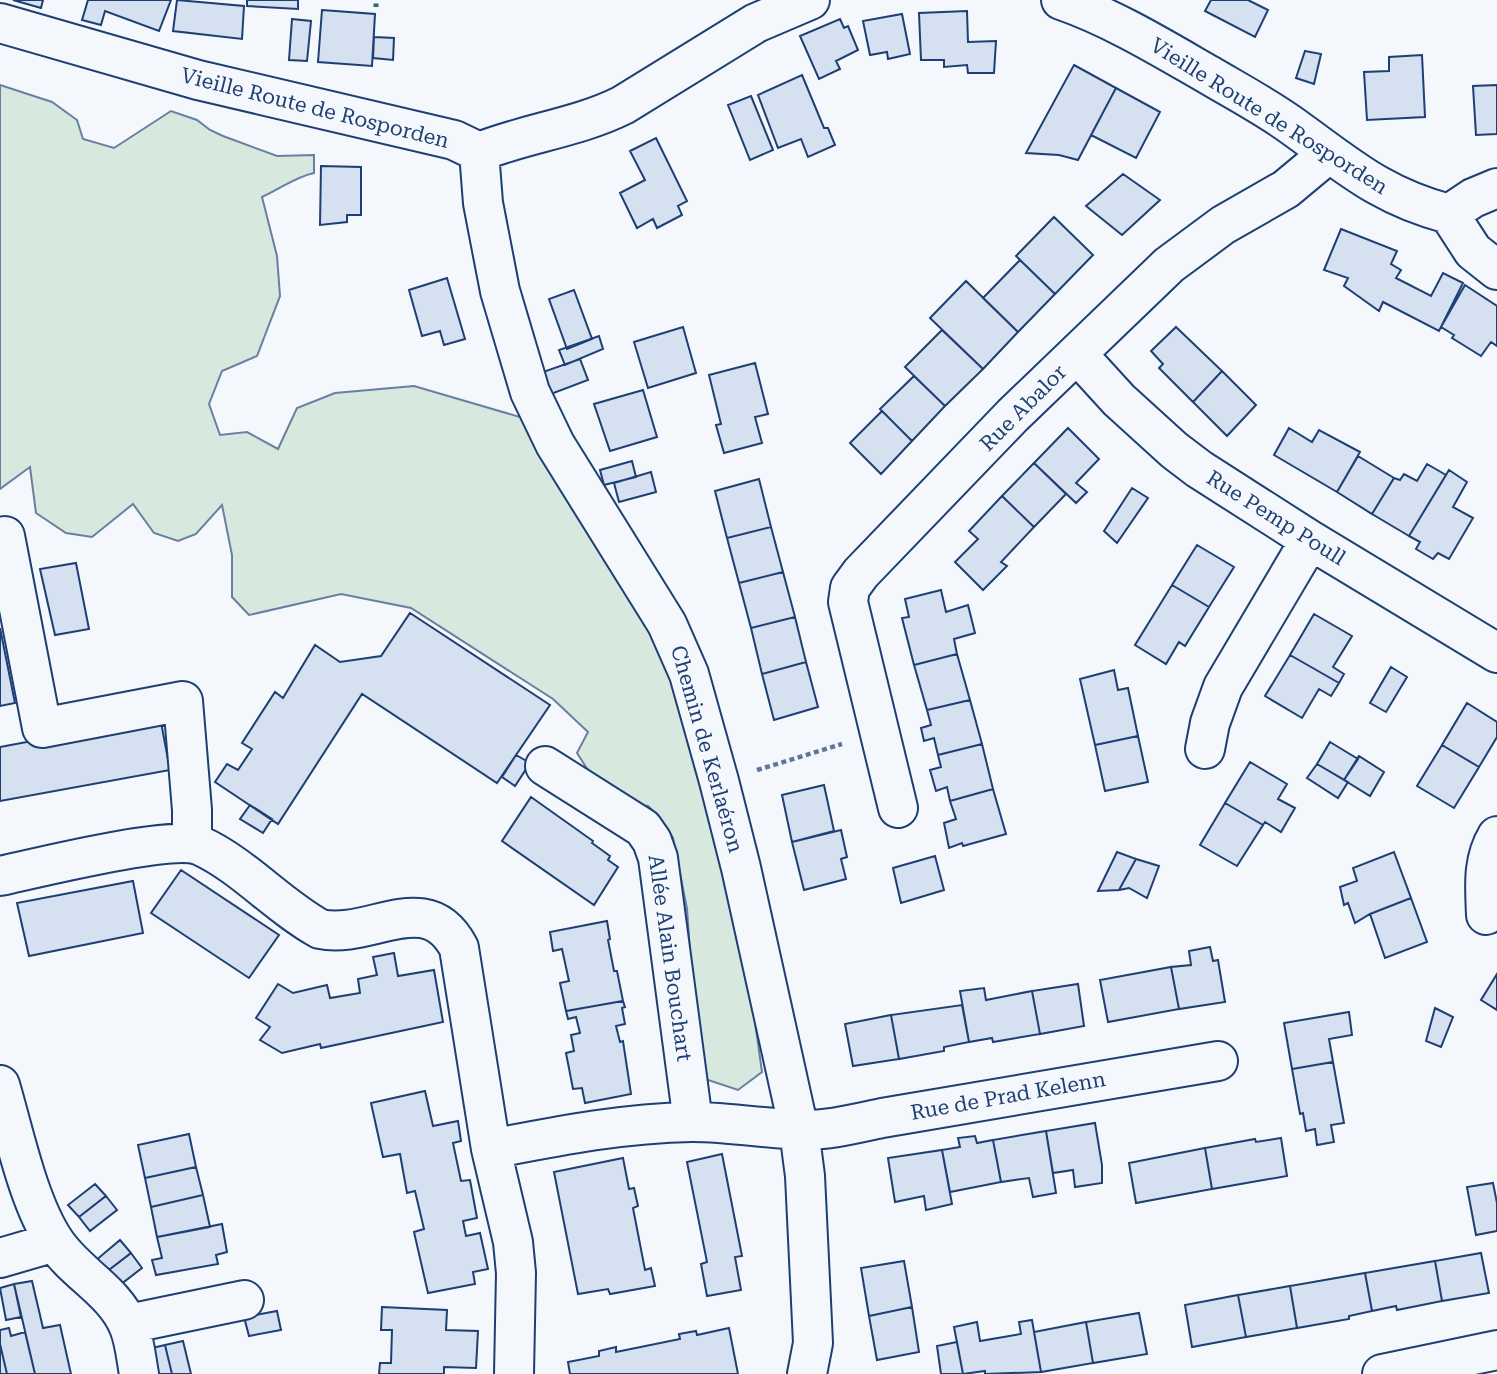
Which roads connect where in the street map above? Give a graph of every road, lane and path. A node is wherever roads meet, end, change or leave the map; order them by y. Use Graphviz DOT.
graph roads {
  1 [pos="810,0"];
  2 [pos="1061,0"];
  3 [pos="0,23"];
  4 [pos="479,152"];
  5 [pos="1328,154"];
  6 [pos="1497,188"];
  7 [pos="1449,214"];
  8 [pos="1497,270"];
  9 [pos="1077,354"];
  10 [pos="5,536"];
  11 [pos="1310,540"];
  12 [pos="1497,653"];
  13 [pos="880,734"];
  14 [pos="1205,749"];
  15 [pos="545,765"];
  16 [pos="719,781"];
  17 [pos="898,808"];
  18 [pos="1497,836"];
  19 [pos="192,842"];
  20 [pos="0,876"];
  21 [pos="1486,915"];
  22 [pos="1218,1061"];
  23 [pos="0,1085"];
  24 [pos="693,1122"];
  25 [pos="799,1130"];
  26 [pos="491,1149"];
  27 [pos="55,1242"];
  28 [pos="0,1258"];
  29 [pos="244,1300"];
  30 [pos="128,1324"];
  31 [pos="1497,1350"];
  32 [pos="815,1364"];
  33 [pos="1425,1370"];
  34 [pos="139,1374"];
  35 [pos="514,1374"];
  36 [pos="1382,1374"];
  1 -- 4 [label="street"];
  2 -- 5 [label="street, Vieille Route de Rosporden"];
  3 -- 4 [label="street, Vieille Route de Rosporden"];
  4 -- 16 [label="street, Chemin de Kerlaéron"];
  5 -- 7 [label="street, Vieille Route de Rosporden"];
  5 -- 9 [label="street, Rue Abalor"];
  6 -- 7 [label="street"];
  7 -- 8 [label="street"];
  9 -- 11 [label="street, Rue Pemp Poull"];
  9 -- 13 [label="street, Rue Abalor"];
  10 -- 19 [label="street"];
  11 -- 12 [label="street, Rue Pemp Poull"];
  11 -- 14 [label="street"];
  13 -- 16 [label="path"];
  13 -- 17 [label="street, Rue Abalor"];
  15 -- 24 [label="street, Allée Alain Bouchart"];
  16 -- 25 [label="street, Chemin de Kerlaéron"];
  18 -- 21 [label="street"];
  19 -- 20 [label="street"];
  19 -- 26 [label="street"];
  22 -- 25 [label="street, Rue de Prad Kelenn"];
  23 -- 27 [label="street"];
  24 -- 25 [label="street, Rue de Prad Kelenn"];
  24 -- 26 [label="street, Rue de Prad Kelenn"];
  25 -- 32 [label="street, Chemin de Kerlaéron"];
  26 -- 35 [label="street"];
  27 -- 28 [label="street"];
  27 -- 30 [label="street"];
  29 -- 30 [label="street"];
  30 -- 34 [label="street"];
  31 -- 33 [label="street"];
  33 -- 36 [label="street"];
}
